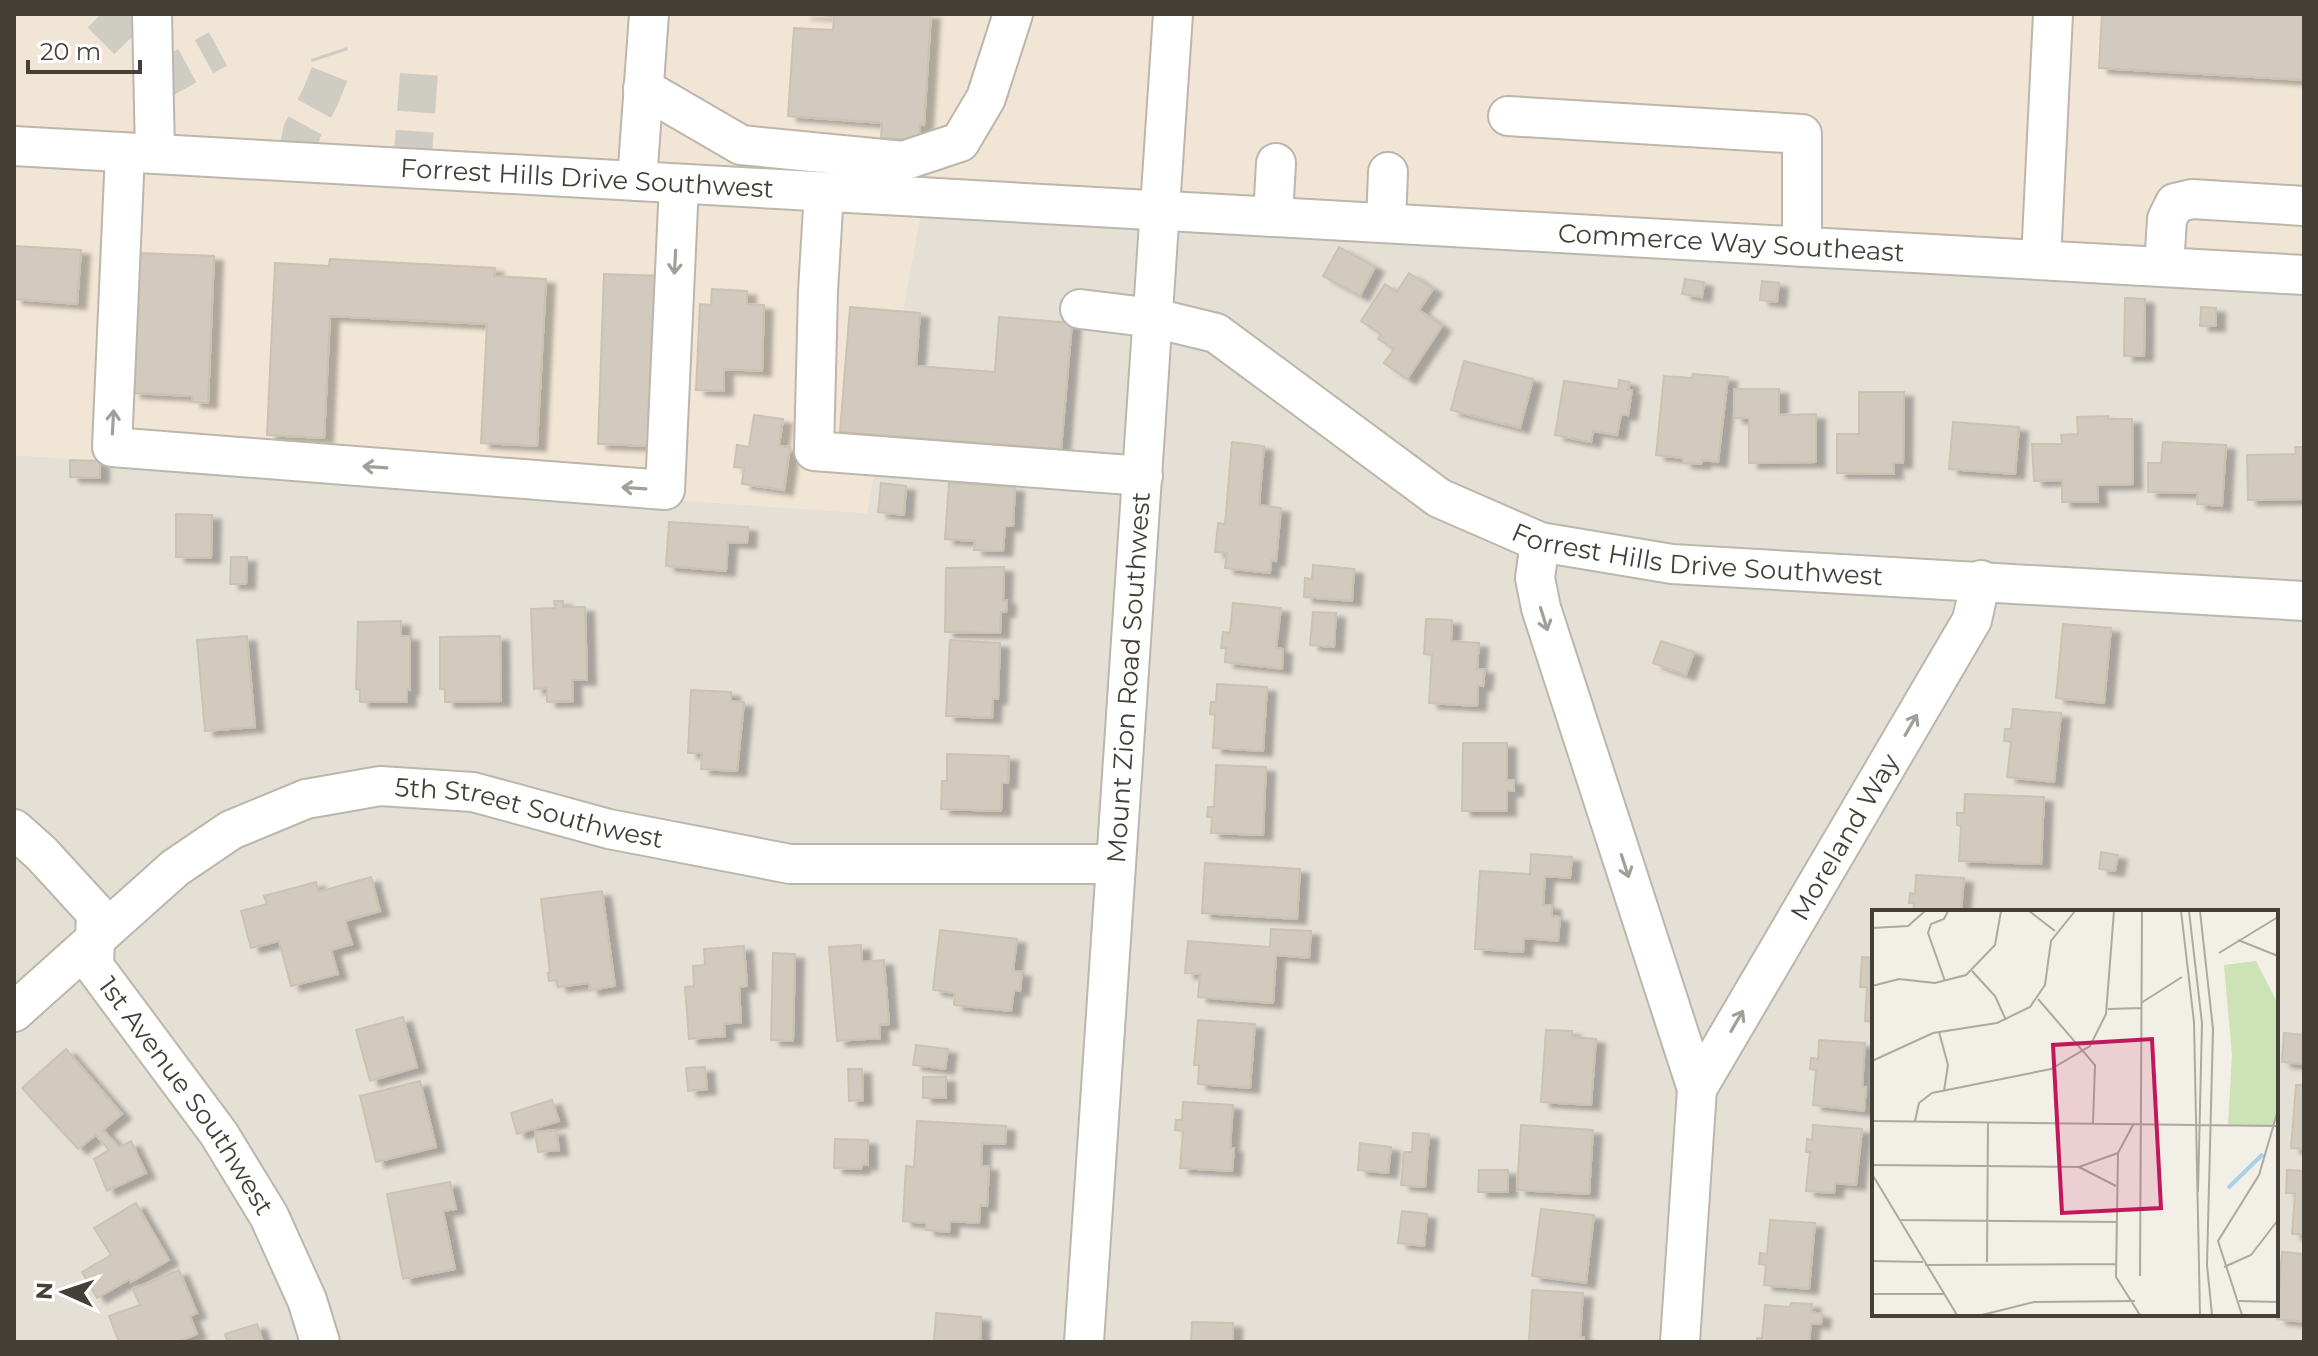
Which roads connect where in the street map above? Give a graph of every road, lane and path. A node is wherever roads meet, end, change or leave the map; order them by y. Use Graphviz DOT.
graph roads {
  1 [pos="152,14"];
  2 [pos="649,14"];
  3 [pos="1013,14"];
  4 [pos="1173,14"];
  5 [pos="2053,14"];
  6 [pos="643,88"];
  7 [pos="1508,116"];
  8 [pos="14,146"];
  9 [pos="140,153"];
  10 [pos="1276,163"];
  11 [pos="1388,172"];
  12 [pos="637,181"];
  13 [pos="679,184"];
  14 [pos="824,192"];
  15 [pos="2304,206"];
  16 [pos="1160,211"];
  17 [pos="1273,217"];
  18 [pos="1386,223"];
  19 [pos="1802,247"];
  20 [pos="2041,260"];
  21 [pos="2164,267"];
  22 [pos="2304,275"];
  23 [pos="1080,309"];
  24 [pos="1154,318"];
  25 [pos="1143,476"];
  26 [pos="1540,542"];
  27 [pos="1981,580"];
  28 [pos="2304,601"];
  29 [pos="14,829"];
  30 [pos="1116,864"];
  31 [pos="96,940"];
  32 [pos="14,1012"];
  33 [pos="1697,1089"];
  34 [pos="320,1342"];
  35 [pos="1084,1342"];
  36 [pos="1680,1342"];
  1 -- 9 [label="street"];
  2 -- 6 [label="street"];
  3 -- 6 [label="street"];
  4 -- 16 [label="street, Mount Zion Road Southwest"];
  5 -- 20 [label="street"];
  6 -- 12 [label="street"];
  7 -- 19 [label="street"];
  8 -- 9 [label="street, Forrest Hills Drive Southwest"];
  9 -- 12 [label="street, Forrest Hills Drive Southwest"];
  13 -- 9 [label="street, one-way"];
  10 -- 17 [label="street"];
  11 -- 18 [label="street"];
  12 -- 13 [label="street, Forrest Hills Drive Southwest"];
  13 -- 14 [label="street, Forrest Hills Drive Southwest"];
  14 -- 16 [label="street, Forrest Hills Drive Southwest"];
  14 -- 25 [label="street"];
  15 -- 21 [label="street"];
  16 -- 17 [label="street, Commerce Way Southeast"];
  16 -- 24 [label="street, Mount Zion Road Southwest"];
  17 -- 18 [label="street, Commerce Way Southeast"];
  18 -- 19 [label="street, Commerce Way Southeast"];
  19 -- 20 [label="street, Commerce Way Southeast"];
  20 -- 21 [label="street, Commerce Way Southeast"];
  21 -- 22 [label="street, Commerce Way Southeast"];
  23 -- 24 [label="street, Forrest Hills Drive Southwest"];
  24 -- 25 [label="street, Mount Zion Road Southwest"];
  24 -- 26 [label="street, Forrest Hills Drive Southwest"];
  25 -- 30 [label="street, Mount Zion Road Southwest"];
  26 -- 27 [label="street, Forrest Hills Drive Southwest"];
  26 -- 33 [label="street, Moreland Way, one-way"];
  27 -- 28 [label="street, Forrest Hills Drive Southwest"];
  33 -- 27 [label="street, Moreland Way, one-way"];
  29 -- 31 [label="street, 1st Avenue Southwest"];
  30 -- 31 [label="street, 5th Street Southwest"];
  30 -- 35 [label="street, Mount Zion Road Southwest"];
  31 -- 32 [label="street, 5th Street Southwest"];
  31 -- 34 [label="street, 1st Avenue Southwest"];
  33 -- 36 [label="street, Moreland Way"];
}
